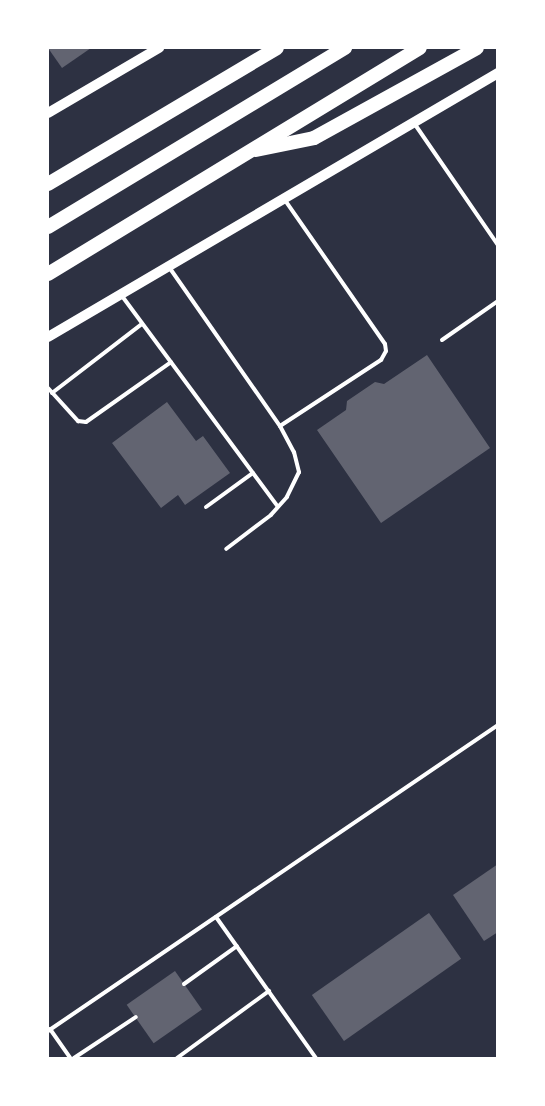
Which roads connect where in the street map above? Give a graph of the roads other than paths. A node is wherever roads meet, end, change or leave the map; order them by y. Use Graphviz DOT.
graph roads {
  1 [pos="277,48"];
  2 [pos="345,48"];
  3 [pos="420,48"];
  4 [pos="477,48"];
  5 [pos="154,49"];
  6 [pos="498,74"];
  7 [pos="48,113"];
  8 [pos="414,122"];
  9 [pos="245,152"];
  10 [pos="48,184"];
  11 [pos="284,198"];
  12 [pos="48,227"];
  13 [pos="498,245"];
  14 [pos="168,265"];
  15 [pos="48,274"];
  16 [pos="120,293"];
  17 [pos="498,301"];
  18 [pos="142,324"];
  19 [pos="48,337"];
  20 [pos="442,340"];
  21 [pos="171,362"];
  22 [pos="48,388"];
  23 [pos="52,393"];
  24 [pos="280,426"];
  25 [pos="253,473"];
  26 [pos="206,507"];
  27 [pos="278,507"];
  28 [pos="226,549"];
  29 [pos="498,726"];
  30 [pos="216,917"];
  31 [pos="237,946"];
  32 [pos="184,984"];
  33 [pos="269,991"];
  34 [pos="136,1017"];
  35 [pos="49,1030"];
  36 [pos="70,1058"];
  37 [pos="74,1058"];
  38 [pos="176,1058"];
  39 [pos="316,1058"];
  1 -- 10 [label="highway"];
  2 -- 12 [label="highway"];
  3 -- 9 [label="highway"];
  4 -- 9 [label="highway"];
  5 -- 7 [label="main road"];
  6 -- 8 [label="main road"];
  8 -- 11 [label="main road"];
  8 -- 13 [label="lane"];
  9 -- 15 [label="highway"];
  11 -- 14 [label="main road"];
  11 -- 24 [label="lane"];
  14 -- 16 [label="main road"];
  14 -- 24 [label="lane"];
  16 -- 18 [label="lane"];
  16 -- 19 [label="main road"];
  17 -- 20 [label="lane"];
  18 -- 21 [label="lane"];
  18 -- 23 [label="lane"];
  21 -- 23 [label="lane"];
  21 -- 25 [label="lane"];
  22 -- 23 [label="lane"];
  24 -- 27 [label="lane"];
  25 -- 26 [label="lane"];
  25 -- 27 [label="lane"];
  27 -- 28 [label="lane"];
  29 -- 30 [label="lane"];
  30 -- 31 [label="lane"];
  30 -- 35 [label="lane"];
  31 -- 32 [label="lane"];
  31 -- 33 [label="lane"];
  33 -- 38 [label="lane"];
  33 -- 39 [label="lane"];
  34 -- 37 [label="lane"];
  35 -- 36 [label="lane"];
}
